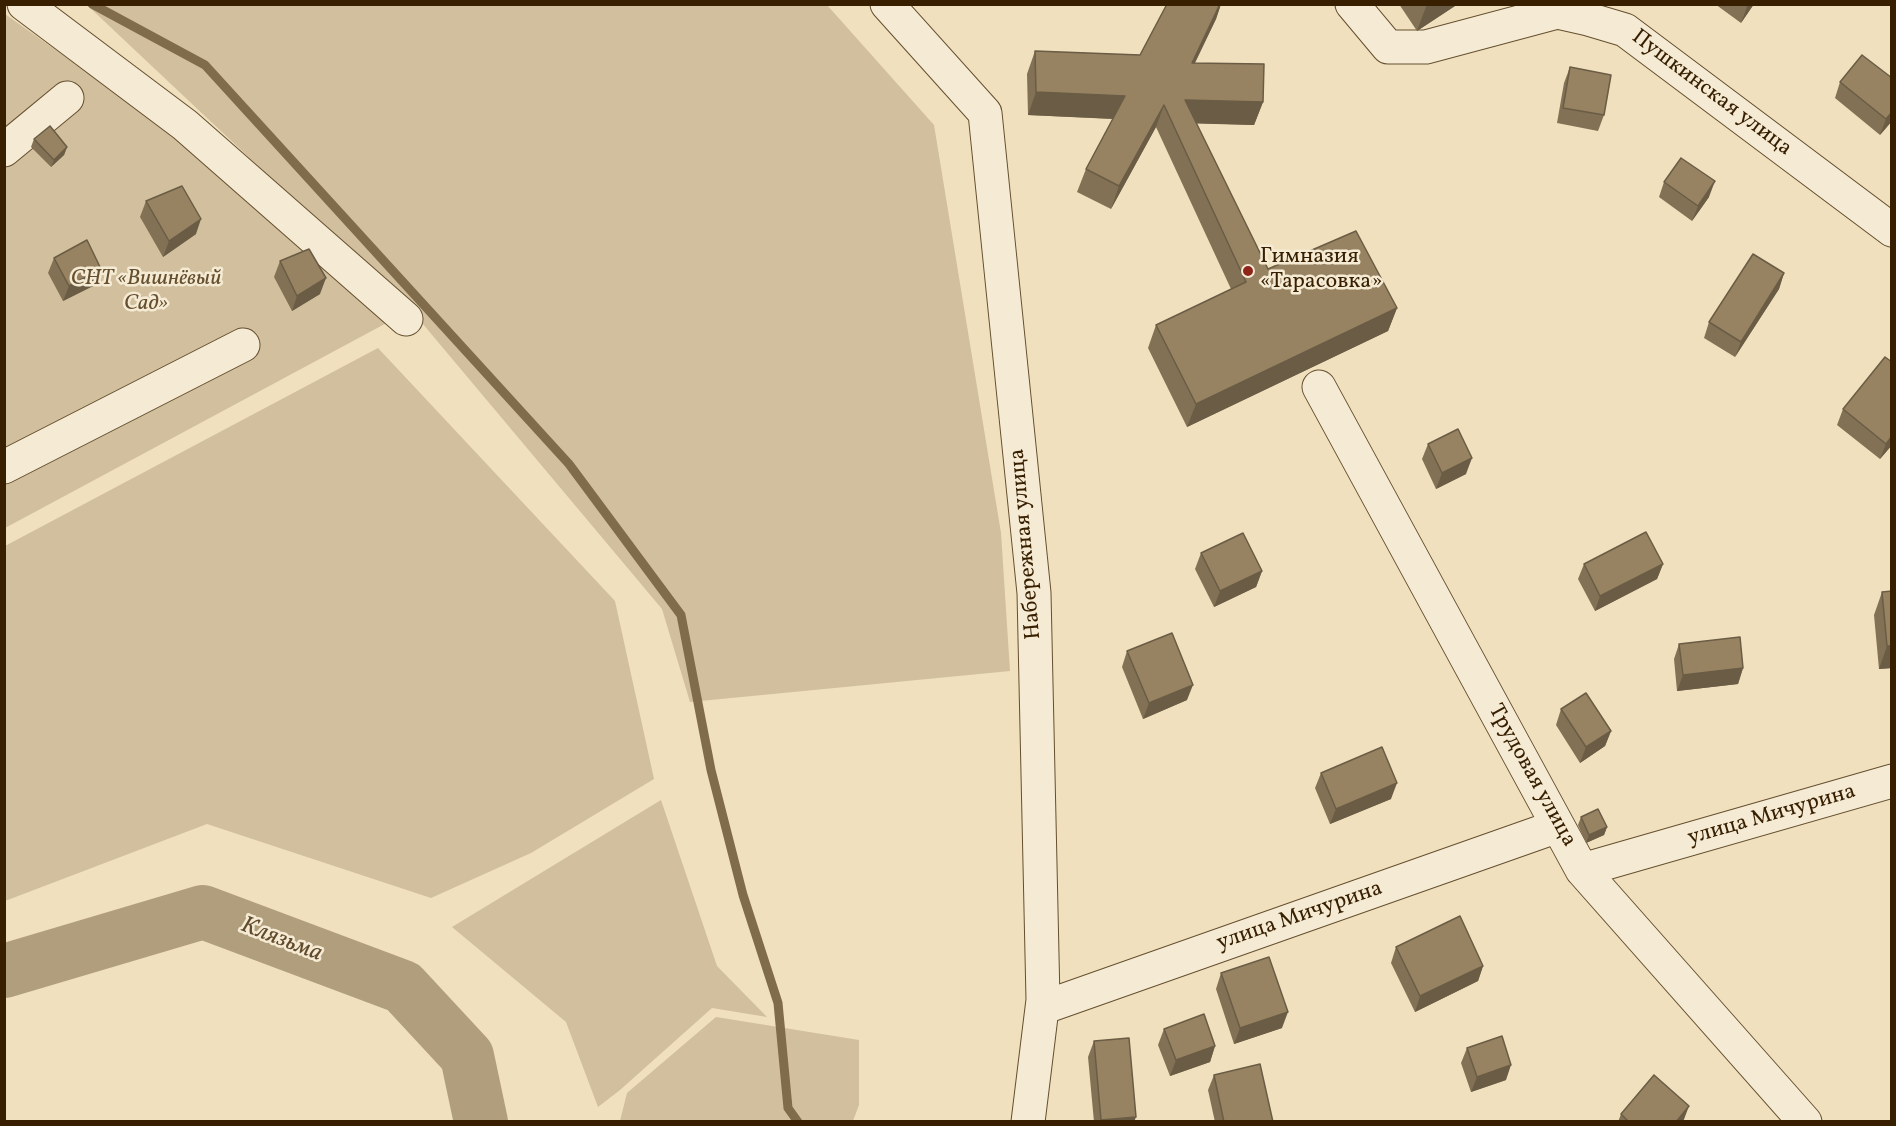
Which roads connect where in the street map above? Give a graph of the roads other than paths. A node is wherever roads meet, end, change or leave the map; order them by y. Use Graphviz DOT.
graph roads {
  1 [pos="24,4"];
  2 [pos="887,4"];
  3 [pos="1352,4"];
  4 [pos="67,98"];
  5 [pos="4,150"];
  6 [pos="1892,230"];
  7 [pos="406,320"];
  8 [pos="243,345"];
  9 [pos="1319,387"];
  10 [pos="4,467"];
  11 [pos="1892,781"];
  12 [pos="1558,826"];
  13 [pos="1582,870"];
  14 [pos="1042,1008"];
  15 [pos="1028,1122"];
  16 [pos="1805,1122"];
  1 -- 7 [label="street"];
  2 -- 14 [label="street, Набережная улица"];
  3 -- 6 [label="street, Пушкинская улица"];
  4 -- 5 [label="street"];
  8 -- 10 [label="street"];
  9 -- 12 [label="street, Трудовая улица"];
  11 -- 13 [label="street, улица Мичурина"];
  12 -- 13 [label="street, Трудовая улица"];
  12 -- 14 [label="street, улица Мичурина"];
  13 -- 16 [label="street, Трудовая улица"];
  14 -- 15 [label="street, Набережная улица"];
}
